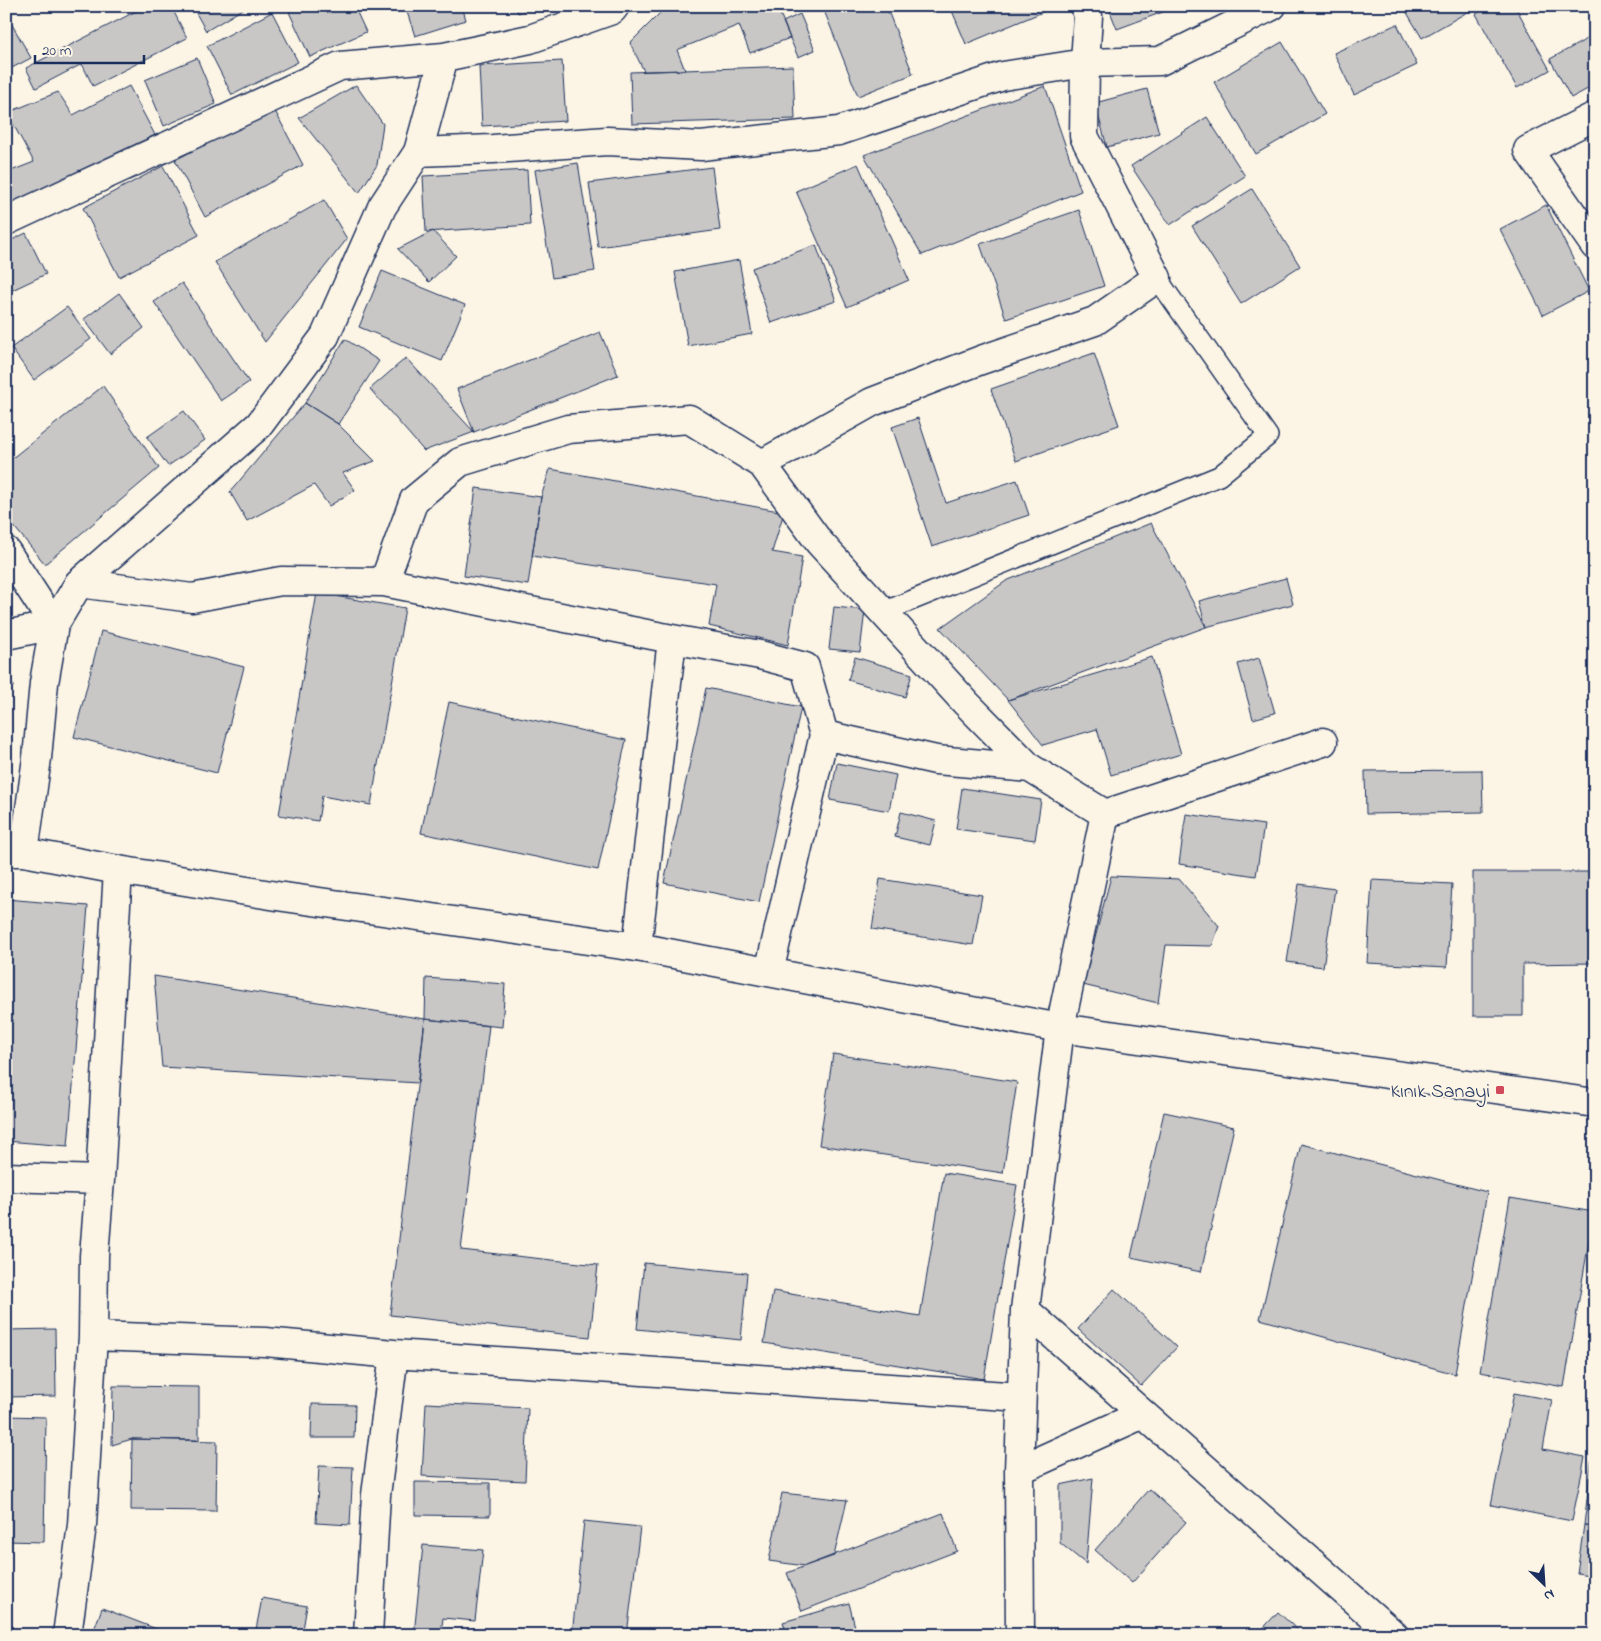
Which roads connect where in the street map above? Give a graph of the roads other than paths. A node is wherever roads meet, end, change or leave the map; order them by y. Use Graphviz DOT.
graph roads {
  1 [pos="615,6"];
  2 [pos="1085,6"];
  3 [pos="1272,6"];
  4 [pos="444,57"];
  5 [pos="1084,63"];
  6 [pos="1595,116"];
  7 [pos="418,152"];
  8 [pos="6,221"];
  9 [pos="1595,246"];
  10 [pos="1157,278"];
  11 [pos="762,464"];
  12 [pos="6,551"];
  13 [pos="384,582"];
  14 [pos="79,583"];
  15 [pos="883,612"];
  16 [pos="54,625"];
  17 [pos="6,634"];
  18 [pos="672,638"];
  19 [pos="824,735"];
  20 [pos="1323,742"];
  21 [pos="1030,768"];
  22 [pos="1105,814"];
  23 [pos="15,852"];
  24 [pos="118,870"];
  25 [pos="637,947"];
  26 [pos="769,972"];
  27 [pos="1060,1028"];
  28 [pos="1595,1103"];
  29 [pos="6,1177"];
  30 [pos="100,1180"];
  31 [pos="1024,1310"];
  32 [pos="94,1336"];
  33 [pos="394,1354"];
  34 [pos="1021,1397"];
  35 [pos="1143,1414"];
  36 [pos="1019,1470"];
  37 [pos="67,1635"];
  38 [pos="368,1635"];
  39 [pos="1020,1635"];
  40 [pos="1394,1635"];
  1 -- 4 [label="street"];
  2 -- 5 [label="street"];
  3 -- 5 [label="street"];
  4 -- 7 [label="street"];
  4 -- 8 [label="street"];
  5 -- 7 [label="street"];
  5 -- 10 [label="street"];
  6 -- 9 [label="street"];
  7 -- 14 [label="street"];
  10 -- 11 [label="street"];
  10 -- 15 [label="lane"];
  11 -- 13 [label="street"];
  11 -- 15 [label="street"];
  12 -- 16 [label="street"];
  13 -- 14 [label="street"];
  13 -- 18 [label="street"];
  14 -- 16 [label="street"];
  15 -- 21 [label="street"];
  16 -- 17 [label="street"];
  16 -- 23 [label="street"];
  18 -- 19 [label="street"];
  18 -- 25 [label="street"];
  19 -- 21 [label="street"];
  19 -- 26 [label="street"];
  20 -- 22 [label="street"];
  21 -- 22 [label="street"];
  22 -- 27 [label="street"];
  23 -- 24 [label="street"];
  24 -- 25 [label="street"];
  24 -- 30 [label="street"];
  25 -- 26 [label="street"];
  26 -- 27 [label="street"];
  27 -- 28 [label="street"];
  27 -- 31 [label="street"];
  29 -- 30 [label="street"];
  30 -- 32 [label="street"];
  31 -- 34 [label="street"];
  31 -- 35 [label="street"];
  32 -- 33 [label="street"];
  32 -- 37 [label="street"];
  33 -- 34 [label="street"];
  33 -- 38 [label="street"];
  34 -- 36 [label="street"];
  35 -- 36 [label="street"];
  35 -- 40 [label="street"];
  36 -- 39 [label="street"];
}
